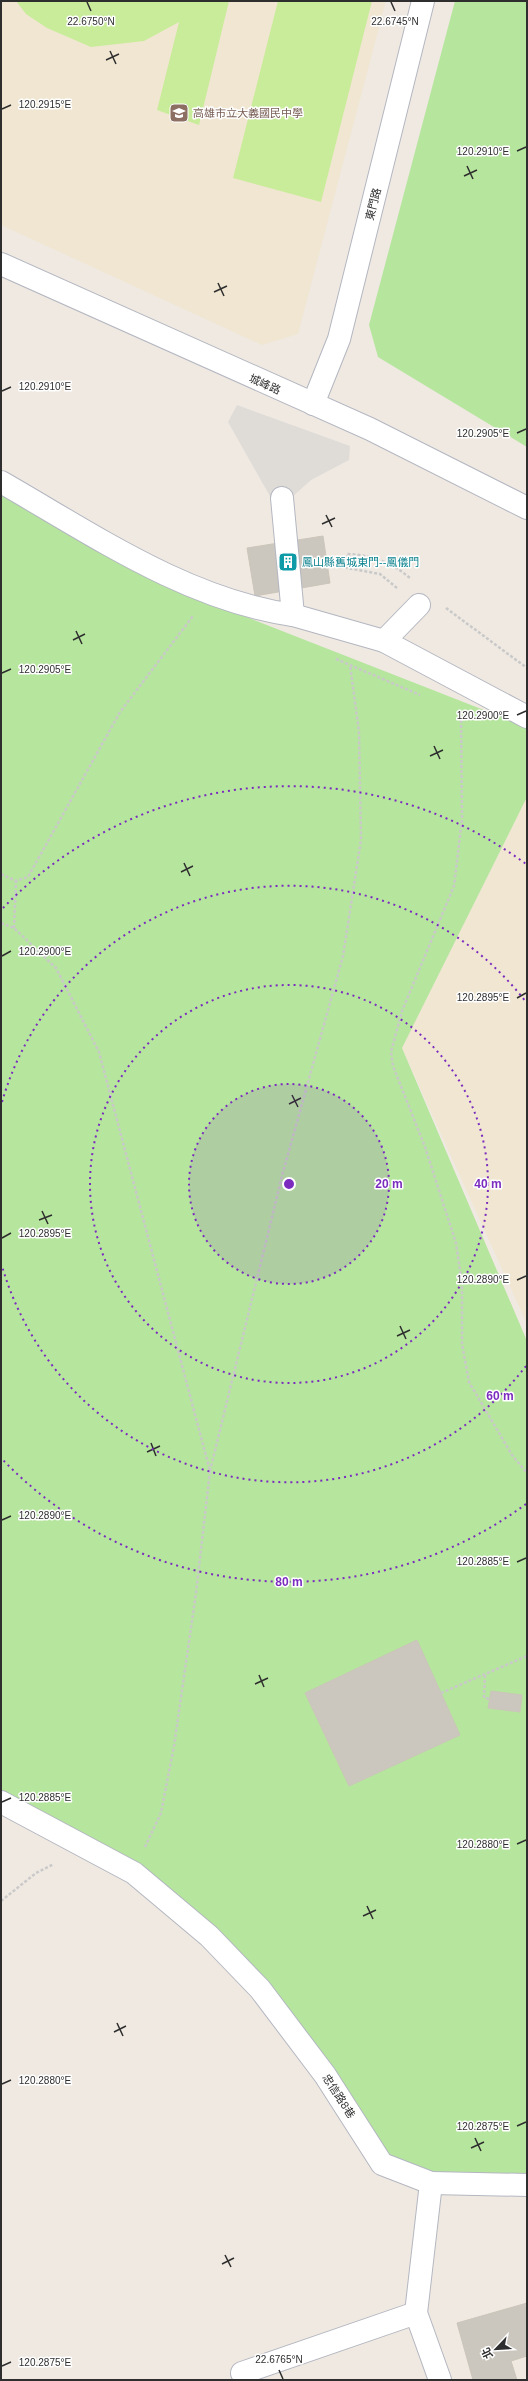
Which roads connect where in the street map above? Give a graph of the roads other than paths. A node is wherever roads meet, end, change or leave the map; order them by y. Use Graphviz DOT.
graph roads {
  1 [pos="423,1"];
  2 [pos="1,264"];
  3 [pos="313,404"];
  4 [pos="1,482"];
  5 [pos="282,498"];
  6 [pos="527,508"];
  7 [pos="411,599"];
  8 [pos="293,614"];
  9 [pos="384,642"];
  10 [pos="527,717"];
  11 [pos="1,1802"];
  12 [pos="431,2183"];
  13 [pos="527,2185"];
  14 [pos="416,2313"];
  15 [pos="242,2373"];
  16 [pos="440,2380"];
  1 -- 3 [label="street, 東門路"];
  2 -- 3 [label="street, 城峰路"];
  3 -- 6 [label="street, 城峰路"];
  4 -- 8 [label="street"];
  5 -- 8 [label="street"];
  7 -- 9 [label="street"];
  8 -- 9 [label="street"];
  9 -- 10 [label="street"];
  11 -- 12 [label="street, 忠信路8巷"];
  12 -- 13 [label="street, 忠信路8巷"];
  12 -- 14 [label="street"];
  14 -- 15 [label="street"];
  14 -- 16 [label="street"];
}
